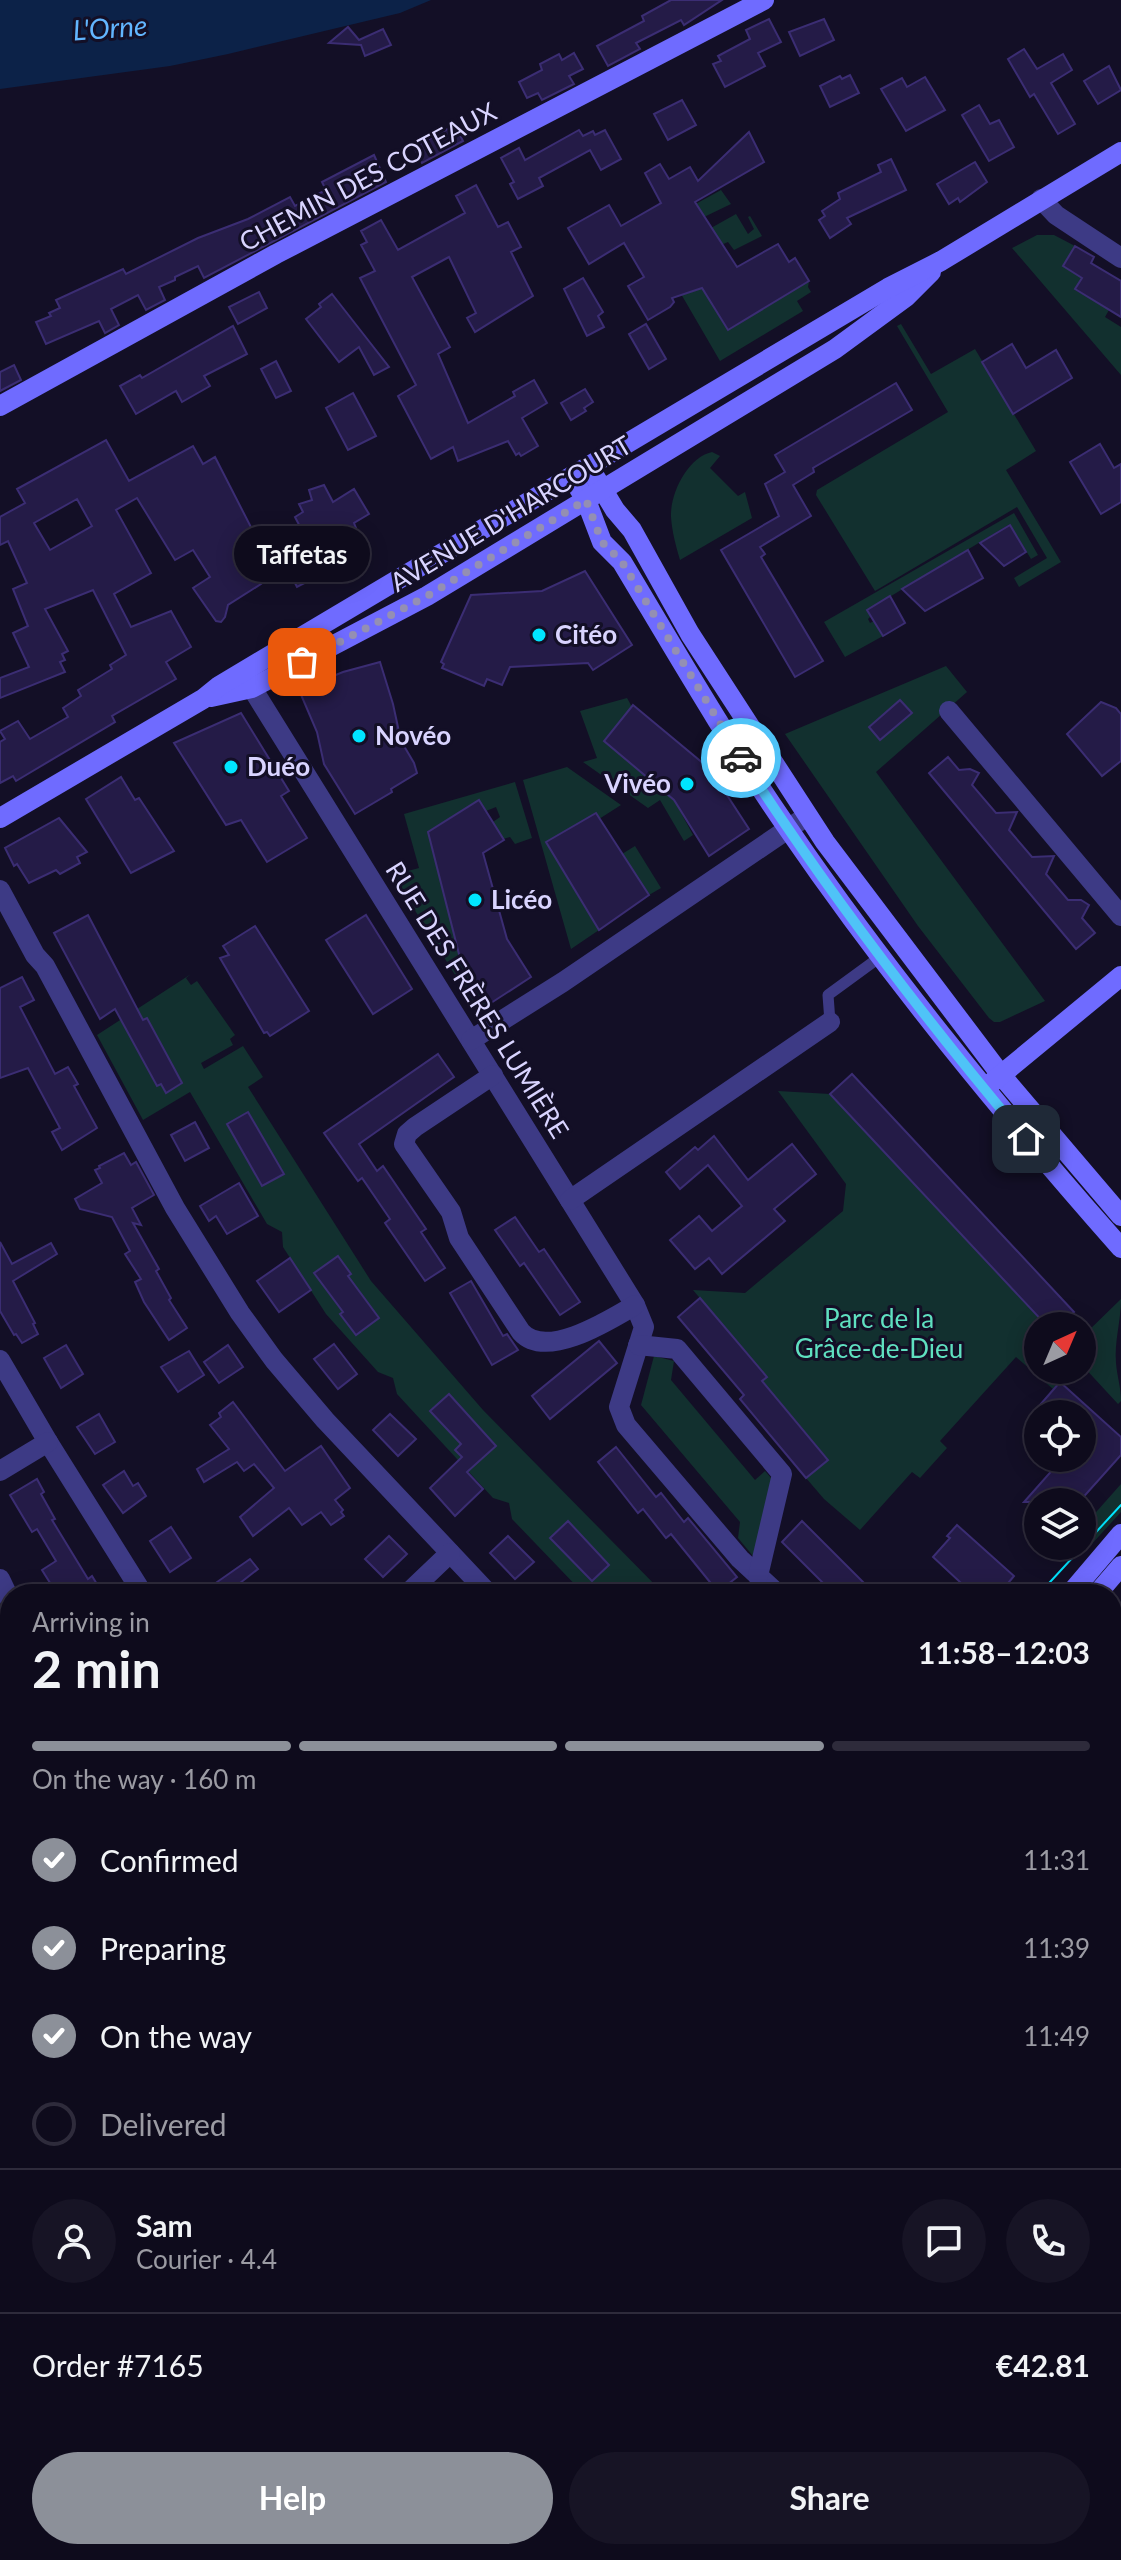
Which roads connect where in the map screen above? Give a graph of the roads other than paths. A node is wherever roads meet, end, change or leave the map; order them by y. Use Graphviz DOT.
graph roads {
  1 [pos="764,0"];
  2 [pos="1121,152"];
  3 [pos="1041,199"];
  4 [pos="1121,258"];
  5 [pos="941,261"];
  6 [pos="0,406"];
  7 [pos="580,472"];
  8 [pos="594,495"];
  9 [pos="687,629"];
  10 [pos="668,639"];
  11 [pos="252,688"];
  12 [pos="203,699"];
  13 [pos="949,711"];
  14 [pos="807,816"];
  15 [pos="0,818"];
  16 [pos="788,829"];
  17 [pos="0,890"];
  18 [pos="1121,916"];
  19 [pos="880,957"];
  20 [pos="1121,976"];
  21 [pos="830,1022"];
  22 [pos="471,1040"];
  23 [pos="493,1075"];
  24 [pos="1001,1075"];
  25 [pos="984,1089"];
  26 [pos="570,1200"];
  27 [pos="1121,1216"];
  28 [pos="1121,1248"];
  29 [pos="635,1305"];
  30 [pos="638,1345"];
  31 [pos="0,1360"];
  32 [pos="48,1442"];
  33 [pos="0,1471"];
  34 [pos="1121,1534"];
  35 [pos="450,1553"];
  36 [pos="1121,1566"];
  37 [pos="758,1576"];
  38 [pos="137,1584"];
  39 [pos="417,1584"];
  40 [pos="479,1584"];
  41 [pos="767,1584"];
  42 [pos="1089,1584"];
  43 [pos="1095,1584"];
  1 -- 6 [label="main road, CHEMIN DES COTEAUX"];
  2 -- 3 [label="main road, AVENUE D'HARCOURT"];
  3 -- 4 [label="street"];
  3 -- 5 [label="main road, AVENUE D'HARCOURT"];
  5 -- 7 [label="main road, AVENUE D'HARCOURT"];
  5 -- 8 [label="main road, AVENUE D'HARCOURT"];
  7 -- 8 [label="main road"];
  7 -- 12 [label="main road, AVENUE D'HARCOURT"];
  8 -- 9 [label="main road"];
  8 -- 10 [label="main road"];
  8 -- 11 [label="main road, AVENUE D'HARCOURT"];
  9 -- 10 [label="main road"];
  9 -- 14 [label="main road"];
  10 -- 16 [label="main road"];
  11 -- 12 [label="main road, AVENUE D'HARCOURT"];
  11 -- 22 [label="street, RUE DES FRÈRES LUMIÈRE"];
  12 -- 15 [label="main road"];
  13 -- 18 [label="street"];
  14 -- 16 [label="street"];
  14 -- 24 [label="main road"];
  16 -- 19 [label="main road"];
  16 -- 22 [label="street"];
  17 -- 35 [label="street"];
  19 -- 21 [label="lane"];
  19 -- 25 [label="main road"];
  20 -- 24 [label="main road"];
  21 -- 26 [label="street"];
  22 -- 23 [label="street, RUE DES FRÈRES LUMIÈRE"];
  23 -- 26 [label="street, RUE DES FRÈRES LUMIÈRE"];
  23 -- 29 [label="street"];
  24 -- 25 [label="main road"];
  24 -- 27 [label="main road"];
  25 -- 28 [label="main road"];
  26 -- 29 [label="street, RUE DES FRÈRES LUMIÈRE"];
  29 -- 30 [label="street, RUE DES FRÈRES LUMIÈRE"];
  30 -- 37 [label="street, RUE DES FRÈRES LUMIÈRE"];
  30 -- 37 [label="street"];
  31 -- 32 [label="street"];
  32 -- 33 [label="street"];
  32 -- 38 [label="street"];
  34 -- 42 [label="main road"];
  35 -- 39 [label="street"];
  35 -- 40 [label="street"];
  36 -- 43 [label="main road"];
  37 -- 41 [label="street, RUE DES FRÈRES LUMIÈRE"];
}
